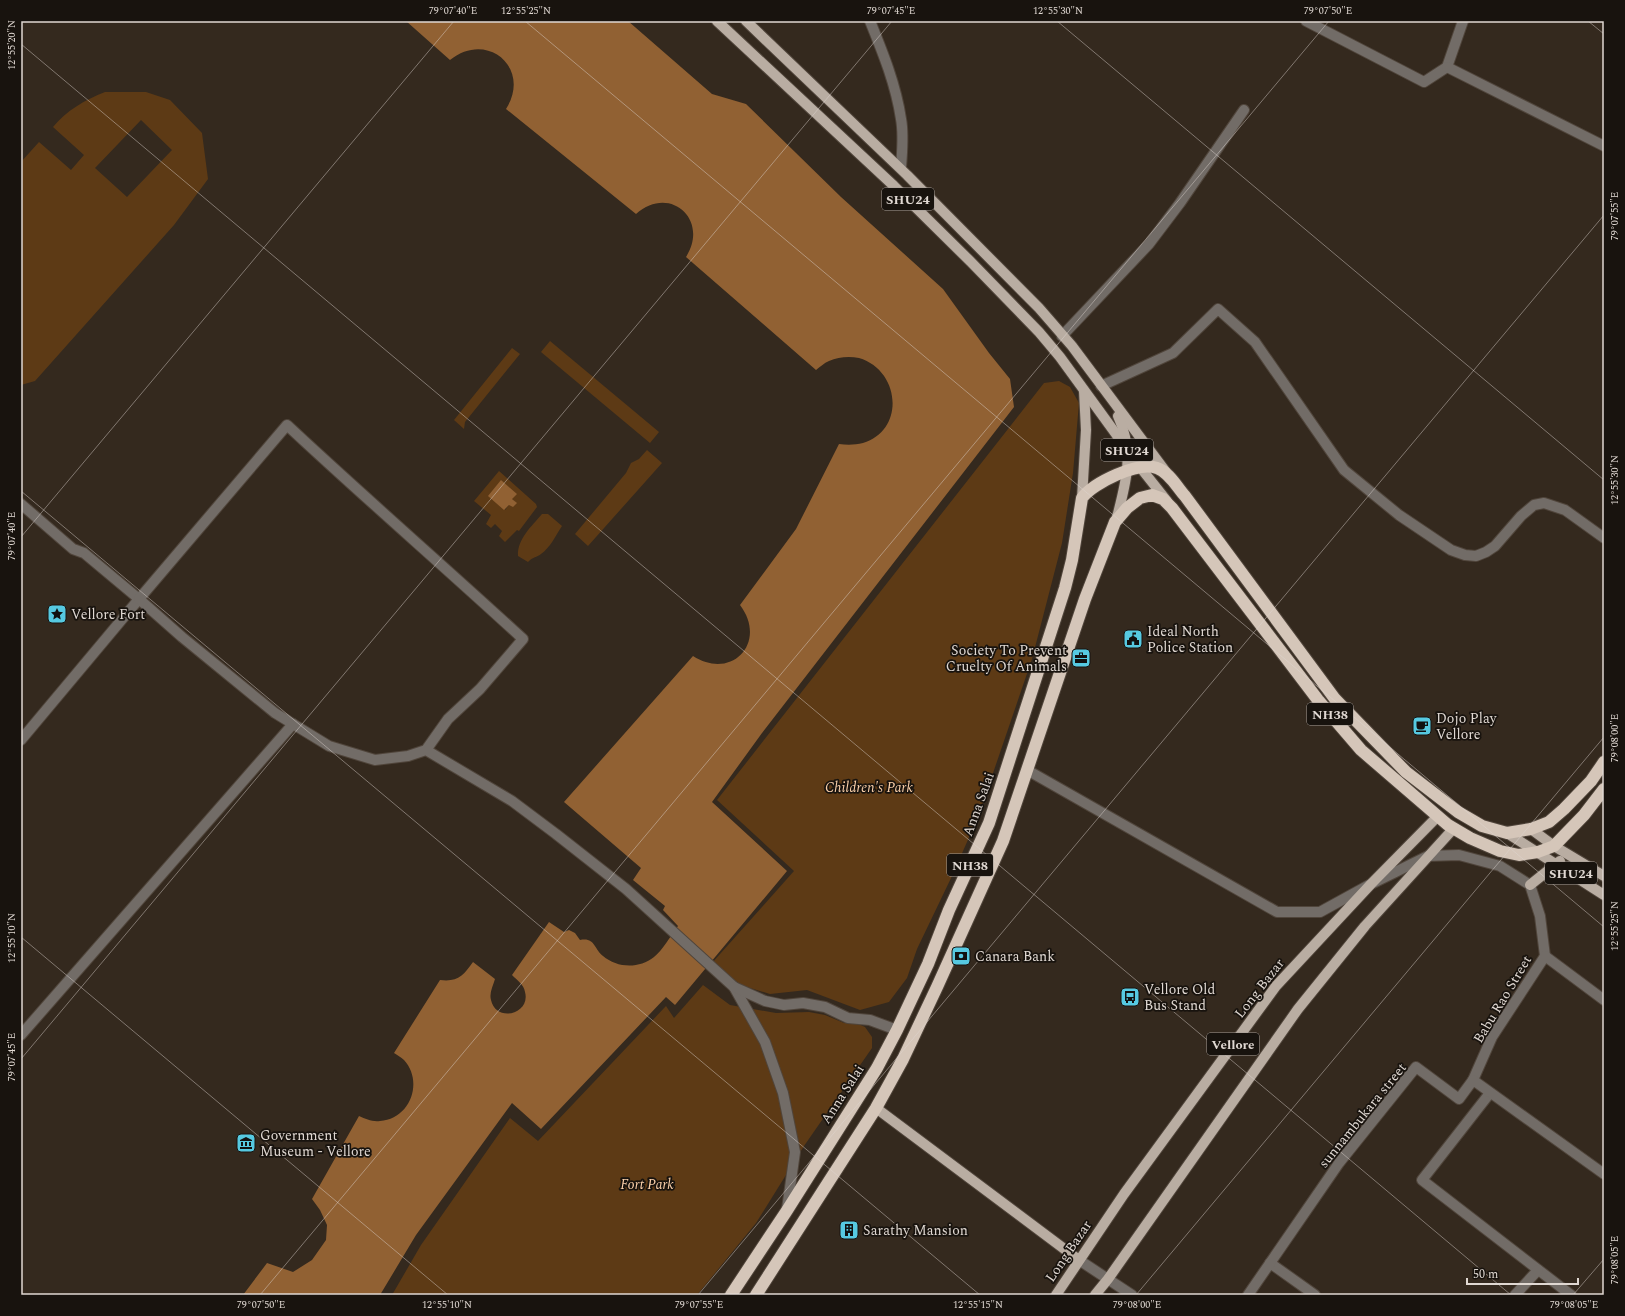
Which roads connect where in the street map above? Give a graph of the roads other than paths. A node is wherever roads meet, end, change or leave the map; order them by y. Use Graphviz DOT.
graph roads {
  1 [pos="717,21"];
  2 [pos="746,21"];
  3 [pos="870,21"];
  4 [pos="1306,21"];
  5 [pos="1463,21"];
  6 [pos="1447,67"];
  7 [pos="1244,110"];
  8 [pos="1604,146"];
  9 [pos="901,168"];
  10 [pos="1062,336"];
  11 [pos="1101,386"];
  12 [pos="1084,391"];
  13 [pos="1128,451"];
  14 [pos="1140,467"];
  15 [pos="1128,471"];
  16 [pos="1175,484"];
  17 [pos="1082,498"];
  18 [pos="21,504"];
  19 [pos="1172,508"];
  20 [pos="1115,522"];
  21 [pos="1604,538"];
  22 [pos="139,599"];
  23 [pos="293,724"];
  24 [pos="21,740"];
  25 [pos="426,750"];
  26 [pos="1604,762"];
  27 [pos="1027,770"];
  28 [pos="1604,789"];
  29 [pos="1438,816"];
  30 [pos="1454,828"];
  31 [pos="1531,829"];
  32 [pos="1507,833"];
  33 [pos="1554,846"];
  34 [pos="1538,852"];
  35 [pos="1428,856"];
  36 [pos="1571,856"];
  37 [pos="1556,863"];
  38 [pos="1604,876"];
  39 [pos="1371,884"];
  40 [pos="1530,885"];
  41 [pos="1604,895"];
  42 [pos="1545,956"];
  43 [pos="734,987"];
  44 [pos="1604,1000"];
  45 [pos="897,1030"];
  46 [pos="21,1036"];
  47 [pos="1473,1080"];
  48 [pos="1490,1093"];
  49 [pos="876,1108"];
  50 [pos="1604,1174"];
  51 [pos="786,1212"];
  52 [pos="1080,1260"];
  53 [pos="1270,1263"];
  54 [pos="1538,1270"];
  55 [pos="1108,1279"];
  56 [pos="731,1295"];
  57 [pos="756,1295"];
  58 [pos="1056,1295"];
  59 [pos="1095,1295"];
  60 [pos="1132,1295"];
  61 [pos="1248,1295"];
  62 [pos="1315,1295"];
  63 [pos="1515,1295"];
  64 [pos="1571,1295"];
  1 -- 12 [label="main road, SHU24"];
  2 -- 9 [label="main road, SHU24"];
  3 -- 9 [label="street"];
  4 -- 6 [label="street"];
  5 -- 6 [label="street"];
  6 -- 8 [label="street"];
  7 -- 10 [label="street"];
  9 -- 10 [label="main road, SHU24"];
  10 -- 11 [label="main road, SHU24"];
  11 -- 13 [label="main road"];
  11 -- 16 [label="main road, SHU24"];
  11 -- 21 [label="street"];
  12 -- 13 [label="main road, SHU24"];
  12 -- 17 [label="main road"];
  13 -- 14 [label="main road, SHU24"];
  13 -- 15 [label="main road"];
  14 -- 15 [label="highway, NH38"];
  14 -- 16 [label="highway, NH38"];
  14 -- 19 [label="main road, SHU24"];
  15 -- 17 [label="highway, NH38"];
  15 -- 20 [label="main road"];
  16 -- 32 [label="highway, NH38"];
  17 -- 45 [label="highway, Anna Salai / NH38"];
  18 -- 22 [label="street"];
  19 -- 20 [label="highway, NH38"];
  19 -- 29 [label="highway, NH38"];
  20 -- 27 [label="highway, NH38"];
  22 -- 23 [label="street"];
  22 -- 24 [label="street"];
  22 -- 25 [label="street"];
  23 -- 25 [label="street"];
  23 -- 46 [label="street"];
  25 -- 43 [label="street"];
  26 -- 31 [label="highway, NH38"];
  27 -- 39 [label="street"];
  27 -- 49 [label="highway, NH38"];
  28 -- 33 [label="highway, NH38"];
  29 -- 30 [label="highway, NH38"];
  29 -- 39 [label="main road, Long Bazar / Vellore"];
  30 -- 34 [label="highway, NH38"];
  30 -- 35 [label="main road"];
  31 -- 32 [label="highway, NH38"];
  31 -- 33 [label="main road, SHU24"];
  32 -- 34 [label="main road, SHU24"];
  33 -- 34 [label="highway, NH38"];
  33 -- 36 [label="main road, SHU24"];
  34 -- 37 [label="main road, SHU24"];
  35 -- 39 [label="street"];
  35 -- 40 [label="street"];
  35 -- 55 [label="main road"];
  36 -- 37 [label="main road"];
  36 -- 38 [label="main road, SHU24"];
  37 -- 40 [label="main road"];
  37 -- 41 [label="main road, SHU24"];
  39 -- 52 [label="main road, Long Bazar / Vellore"];
  40 -- 42 [label="street"];
  42 -- 44 [label="street, Babu Rao Street"];
  42 -- 47 [label="street, Babu Rao Street"];
  43 -- 45 [label="street"];
  43 -- 51 [label="street"];
  45 -- 51 [label="highway, Anna Salai / NH38"];
  47 -- 48 [label="street"];
  47 -- 53 [label="street, sunnambukara street"];
  48 -- 50 [label="street"];
  48 -- 54 [label="street"];
  49 -- 52 [label="main road"];
  49 -- 57 [label="highway, NH38"];
  51 -- 56 [label="highway, Anna Salai / NH38"];
  52 -- 55 [label="street"];
  52 -- 58 [label="main road, Long Bazar / Vellore"];
  53 -- 61 [label="street, sunnambukara street"];
  53 -- 62 [label="street"];
  54 -- 63 [label="street"];
  54 -- 64 [label="street"];
  55 -- 59 [label="main road"];
  55 -- 60 [label="street"];
}
